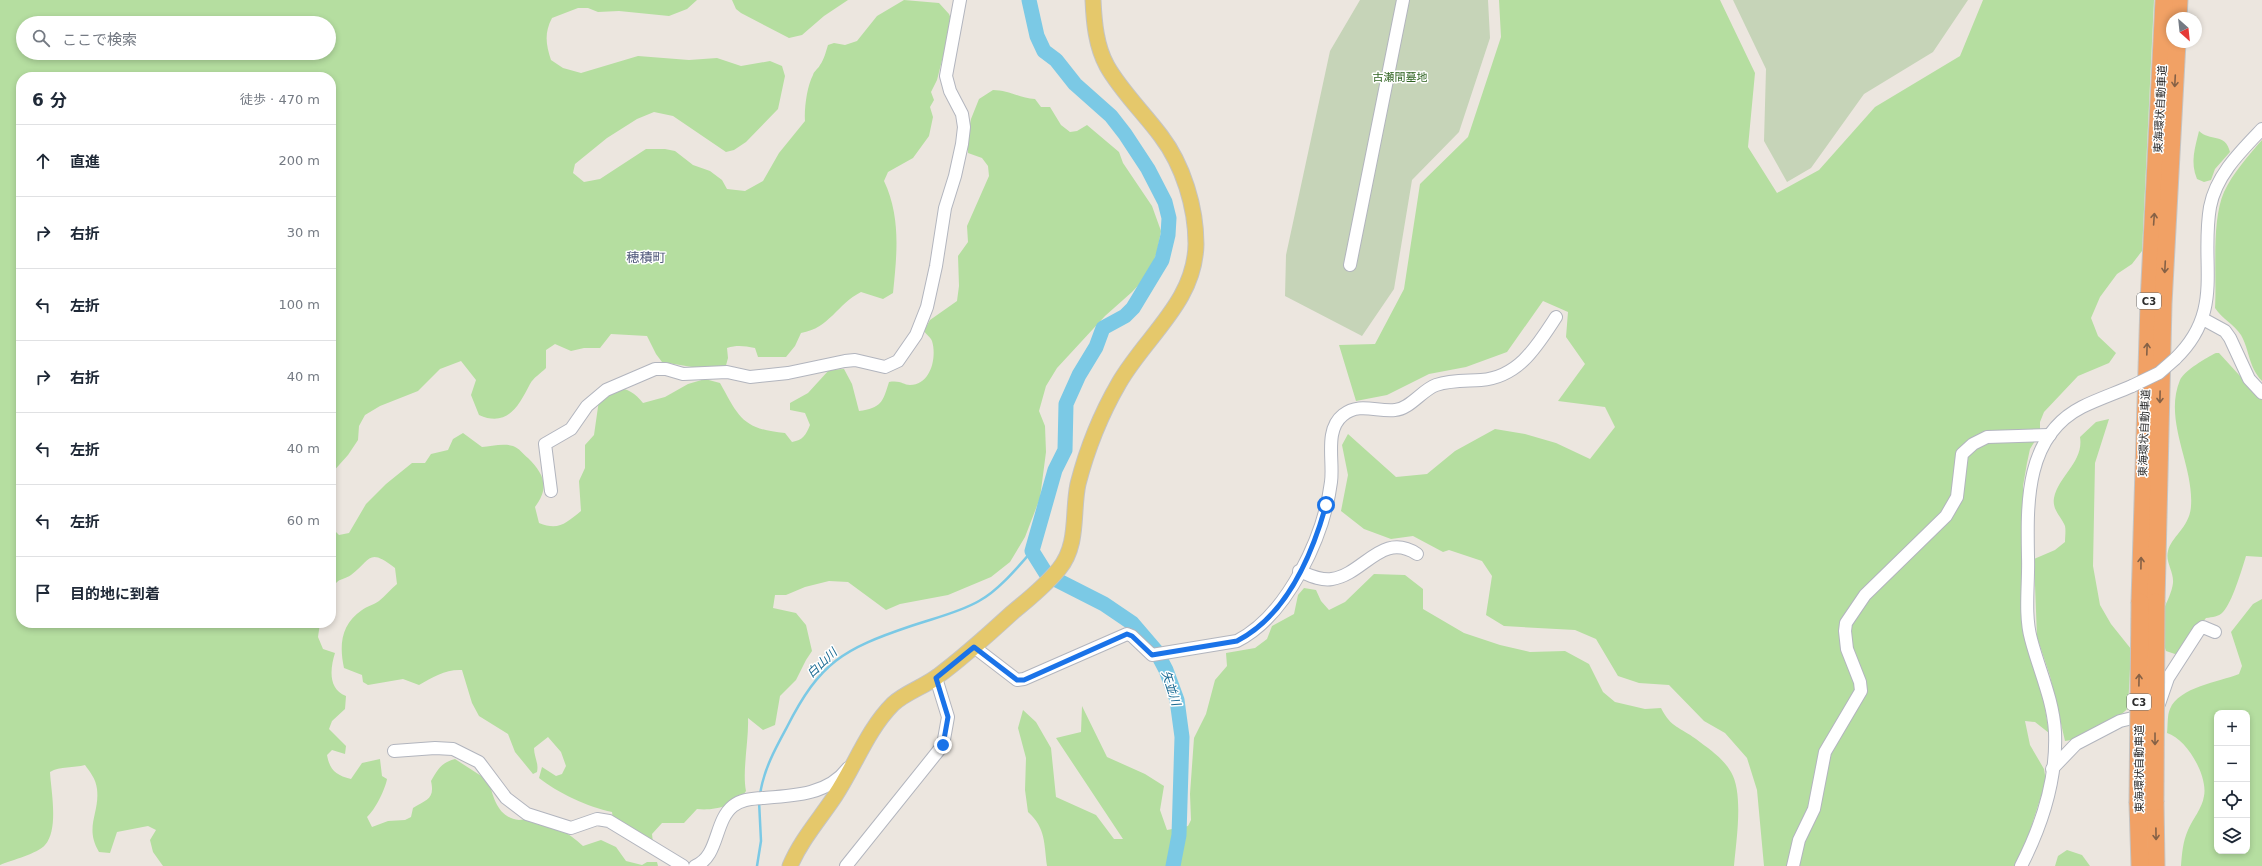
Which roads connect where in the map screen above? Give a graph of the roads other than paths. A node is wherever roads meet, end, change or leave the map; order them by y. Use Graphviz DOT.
graph roads {
  1 [pos="960,0"];
  2 [pos="1093,0"];
  3 [pos="1403,0"];
  4 [pos="2164,0"];
  5 [pos="2179,0"];
  6 [pos="2178,12"];
  7 [pos="2177,48"];
  8 [pos="2262,129"];
  9 [pos="1350,265"];
  10 [pos="1556,317"];
  11 [pos="2203,319"];
  12 [pos="2262,393"];
  13 [pos="2050,436"];
  14 [pos="551,491"];
  15 [pos="1417,554"];
  16 [pos="1299,571"];
  17 [pos="2148,602"];
  18 [pos="2215,632"];
  19 [pos="974,647"];
  20 [pos="936,678"];
  21 [pos="394,751"];
  22 [pos="853,761"];
  23 [pos="2052,769"];
  24 [pos="683,866"];
  25 [pos="695,866"];
  26 [pos="790,866"];
  27 [pos="846,866"];
  28 [pos="1793,866"];
  29 [pos="2021,866"];
  30 [pos="2140,866"];
  31 [pos="2156,866"];
  1 -- 14 [label="street"];
  2 -- 19 [label="main road"];
  3 -- 9 [label="street"];
  17 -- 4 [label="highway, 東海環状自動車道 / C3, one-way"];
  5 -- 6 [label="highway"];
  7 -- 17 [label="highway, 東海環状自動車道 / C3, one-way"];
  8 -- 11 [label="street"];
  10 -- 16 [label="street"];
  11 -- 12 [label="street"];
  11 -- 13 [label="street, bridge"];
  13 -- 23 [label="street"];
  13 -- 28 [label="street"];
  15 -- 16 [label="street"];
  16 -- 19 [label="street"];
  30 -- 17 [label="highway, 東海環状自動車道 / C3, one-way, bridge"];
  17 -- 31 [label="highway, 東海環状自動車道 / C3, one-way, bridge"];
  18 -- 23 [label="street"];
  19 -- 20 [label="main road"];
  20 -- 22 [label="main road"];
  20 -- 27 [label="street"];
  21 -- 24 [label="street"];
  22 -- 25 [label="street"];
  22 -- 26 [label="main road"];
  23 -- 29 [label="street"];
}
